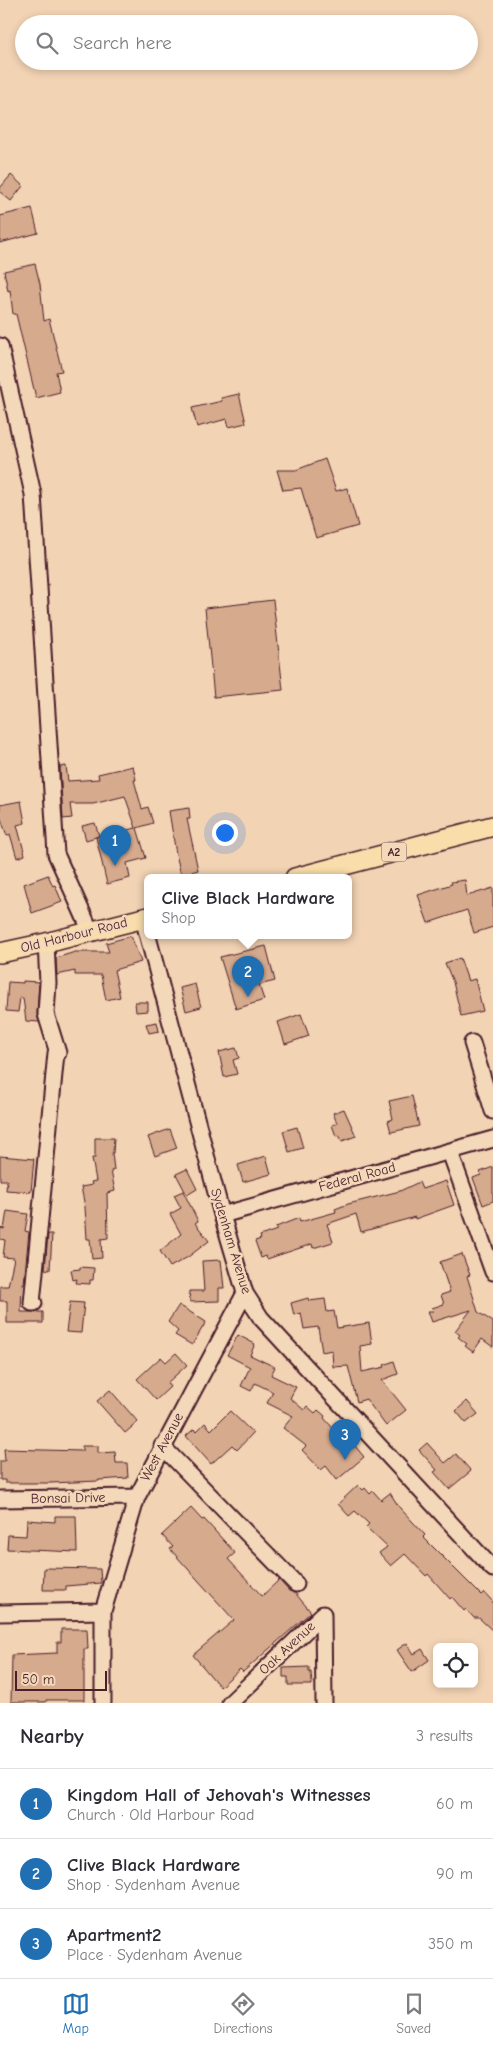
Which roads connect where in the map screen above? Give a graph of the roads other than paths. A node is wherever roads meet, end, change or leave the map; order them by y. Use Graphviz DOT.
graph roads {
  1 [pos="0,346"];
  2 [pos="5,397"];
  3 [pos="493,826"];
  4 [pos="310,874"];
  5 [pos="144,918"];
  6 [pos="91,932"];
  7 [pos="152,939"];
  8 [pos="46,943"];
  9 [pos="0,953"];
  10 [pos="472,1043"];
  11 [pos="493,1111"];
  12 [pos="493,1139"];
  13 [pos="450,1152"];
  14 [pos="222,1215"];
  15 [pos="493,1272"];
  16 [pos="245,1293"];
  17 [pos="34,1303"];
  18 [pos="162,1446"];
  19 [pos="137,1497"];
  20 [pos="0,1499"];
  21 [pos="493,1569"];
  22 [pos="296,1584"];
  23 [pos="103,1611"];
  24 [pos="0,1613"];
  25 [pos="103,1703"];
  26 [pos="230,1703"];
  27 [pos="324,1703"];
  1 -- 2 [label="street"];
  2 -- 6 [label="street"];
  3 -- 4 [label="main road, A2"];
  5 -- 6 [label="main road, Old Harbour Road"];
  6 -- 8 [label="main road, Old Harbour Road"];
  7 -- 14 [label="street, Sydenham Avenue"];
  8 -- 9 [label="main road, Old Harbour Road"];
  8 -- 17 [label="street"];
  10 -- 11 [label="street"];
  12 -- 13 [label="street, Federal Road"];
  13 -- 14 [label="street, Federal Road"];
  13 -- 15 [label="street"];
  14 -- 16 [label="street, Sydenham Avenue"];
  16 -- 18 [label="street, West Avenue"];
  16 -- 21 [label="street, Sydenham Avenue"];
  18 -- 19 [label="street, West Avenue"];
  18 -- 22 [label="street"];
  19 -- 20 [label="street, Bonsai Drive"];
  19 -- 23 [label="street, West Avenue"];
  23 -- 24 [label="street"];
  23 -- 25 [label="street, West Avenue"];
  26 -- 27 [label="street, Oak Avenue"];
}
